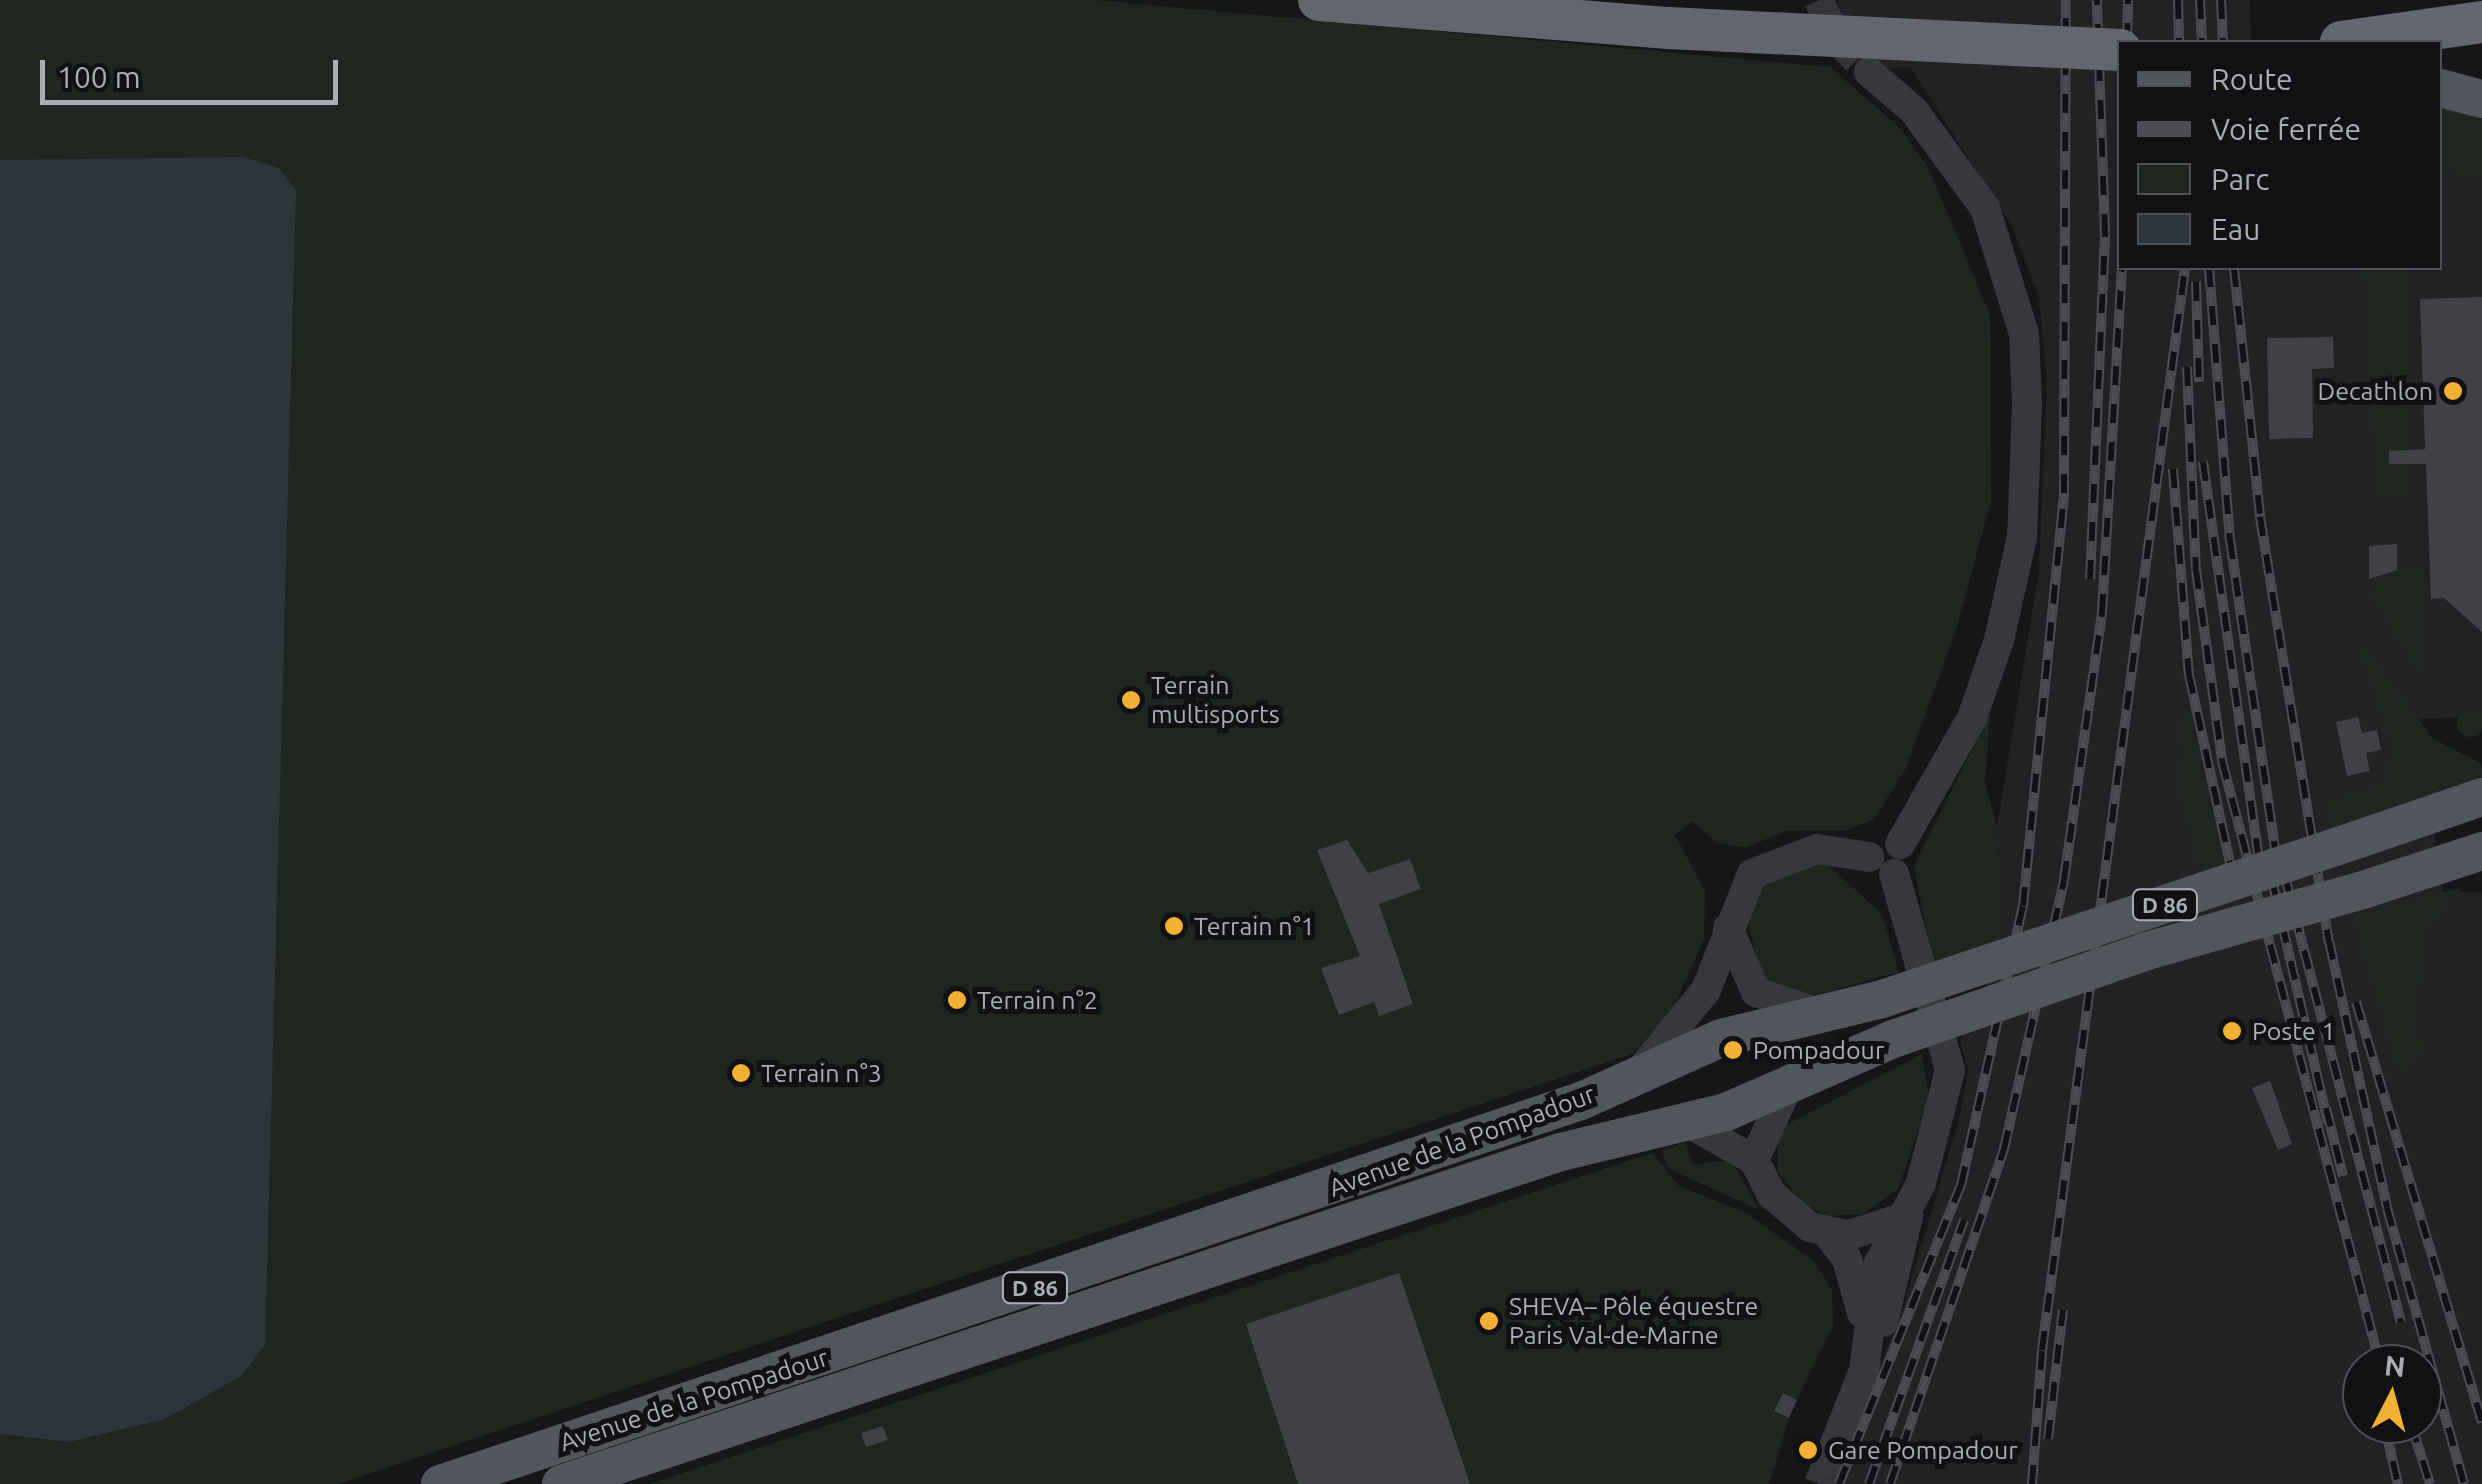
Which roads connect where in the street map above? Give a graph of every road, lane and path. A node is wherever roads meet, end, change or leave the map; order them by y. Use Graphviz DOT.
graph roads {
  1 [pos="1319,0"];
  2 [pos="2482,22"];
  3 [pos="2355,40"];
  4 [pos="2117,50"];
  5 [pos="1870,72"];
  6 [pos="2442,89"];
  7 [pos="2482,99"];
  8 [pos="2482,797"];
  9 [pos="2482,851"];
  10 [pos="1882,866"];
  11 [pos="1728,926"];
  12 [pos="1836,1013"];
  13 [pos="1626,1079"];
  14 [pos="1788,1086"];
  15 [pos="1686,1122"];
  16 [pos="1754,1160"];
  17 [pos="1908,1216"];
  18 [pos="1828,1234"];
  19 [pos="1868,1351"];
  20 [pos="1829,1460"];
  21 [pos="440,1484"];
  22 [pos="561,1484"];
  1 -- 4 [label="highway, bridge"];
  2 -- 3 [label="highway"];
  5 -- 10 [label="street"];
  6 -- 7 [label="main road"];
  8 -- 12 [label="main road, Avenue de la Pompadour / D 86, bridge"];
  9 -- 14 [label="main road, Avenue de la Pompadour / D 86, bridge"];
  10 -- 11 [label="street"];
  10 -- 17 [label="street"];
  11 -- 12 [label="street"];
  11 -- 13 [label="street"];
  12 -- 13 [label="main road, Avenue de la Pompadour / D 86"];
  13 -- 21 [label="main road, Avenue de la Pompadour / D 86"];
  14 -- 15 [label="main road, Avenue de la Pompadour / D 86"];
  14 -- 16 [label="street"];
  15 -- 16 [label="street"];
  15 -- 22 [label="main road, Avenue de la Pompadour / D 86"];
  16 -- 18 [label="street"];
  17 -- 18 [label="street"];
  17 -- 19 [label="street"];
  18 -- 19 [label="street"];
  19 -- 20 [label="street"];
}
